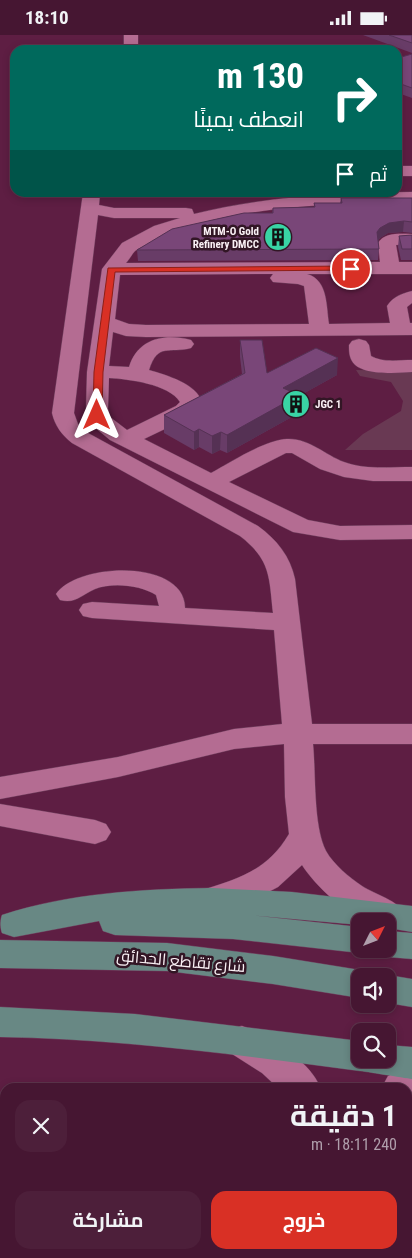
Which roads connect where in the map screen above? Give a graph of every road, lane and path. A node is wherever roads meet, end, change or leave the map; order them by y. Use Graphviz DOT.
graph roads {
  1 [pos="412,197"];
  2 [pos="90,208"];
  3 [pos="130,215"];
  4 [pos="177,218"];
  5 [pos="154,232"];
  6 [pos="412,239"];
  7 [pos="390,268"];
  8 [pos="412,268"];
  9 [pos="111,269"];
  10 [pos="279,278"];
  11 [pos="412,297"];
  12 [pos="104,322"];
  13 [pos="320,330"];
  14 [pos="408,334"];
  15 [pos="359,345"];
  16 [pos="412,366"];
  17 [pos="148,377"];
  18 [pos="98,381"];
  19 [pos="127,439"];
  20 [pos="412,474"];
  21 [pos="211,482"];
  22 [pos="412,532"];
  23 [pos="69,594"];
  24 [pos="92,610"];
  25 [pos="171,615"];
  26 [pos="287,622"];
  27 [pos="412,734"];
  28 [pos="298,735"];
  29 [pos="0,787"];
  30 [pos="0,815"];
  31 [pos="95,832"];
  32 [pos="305,835"];
  33 [pos="207,901"];
  34 [pos="397,926"];
  35 [pos="5,934"];
  36 [pos="351,939"];
  37 [pos="412,946"];
  38 [pos="351,983"];
  39 [pos="396,990"];
  40 [pos="412,993"];
  41 [pos="0,1022"];
  42 [pos="242,1041"];
  43 [pos="351,1055"];
  44 [pos="396,1061"];
  45 [pos="412,1063"];
  46 [pos="297,1083"];
  1 -- 4 [label="street"];
  2 -- 3 [label="street"];
  2 -- 26 [label="street"];
  3 -- 4 [label="street"];
  3 -- 5 [label="street"];
  4 -- 5 [label="street"];
  5 -- 9 [label="street"];
  6 -- 7 [label="street"];
  7 -- 8 [label="street"];
  7 -- 9 [label="street"];
  9 -- 12 [label="street"];
  10 -- 13 [label="street"];
  11 -- 14 [label="street"];
  12 -- 13 [label="street"];
  12 -- 18 [label="street"];
  13 -- 14 [label="street"];
  14 -- 15 [label="street"];
  15 -- 16 [label="street"];
  15 -- 17 [label="street"];
  17 -- 18 [label="street"];
  17 -- 19 [label="street"];
  18 -- 19 [label="street"];
  19 -- 21 [label="street"];
  20 -- 21 [label="street"];
  21 -- 22 [label="street"];
  23 -- 25 [label="street"];
  24 -- 25 [label="street"];
  25 -- 26 [label="street"];
  26 -- 28 [label="street"];
  27 -- 28 [label="street"];
  28 -- 29 [label="street"];
  28 -- 32 [label="street"];
  30 -- 31 [label="street"];
  32 -- 33 [label="street"];
  32 -- 34 [label="street"];
  33 -- 34 [label="main road"];
  33 -- 35 [label="main road"];
  34 -- 37 [label="main road"];
  35 -- 36 [label="main road"];
  35 -- 38 [label="main road, شارع تقاطع الحدائق"];
  39 -- 40 [label="main road"];
  41 -- 42 [label="main road"];
  42 -- 43 [label="main road"];
  42 -- 46 [label="street"];
  44 -- 45 [label="main road"];
}
